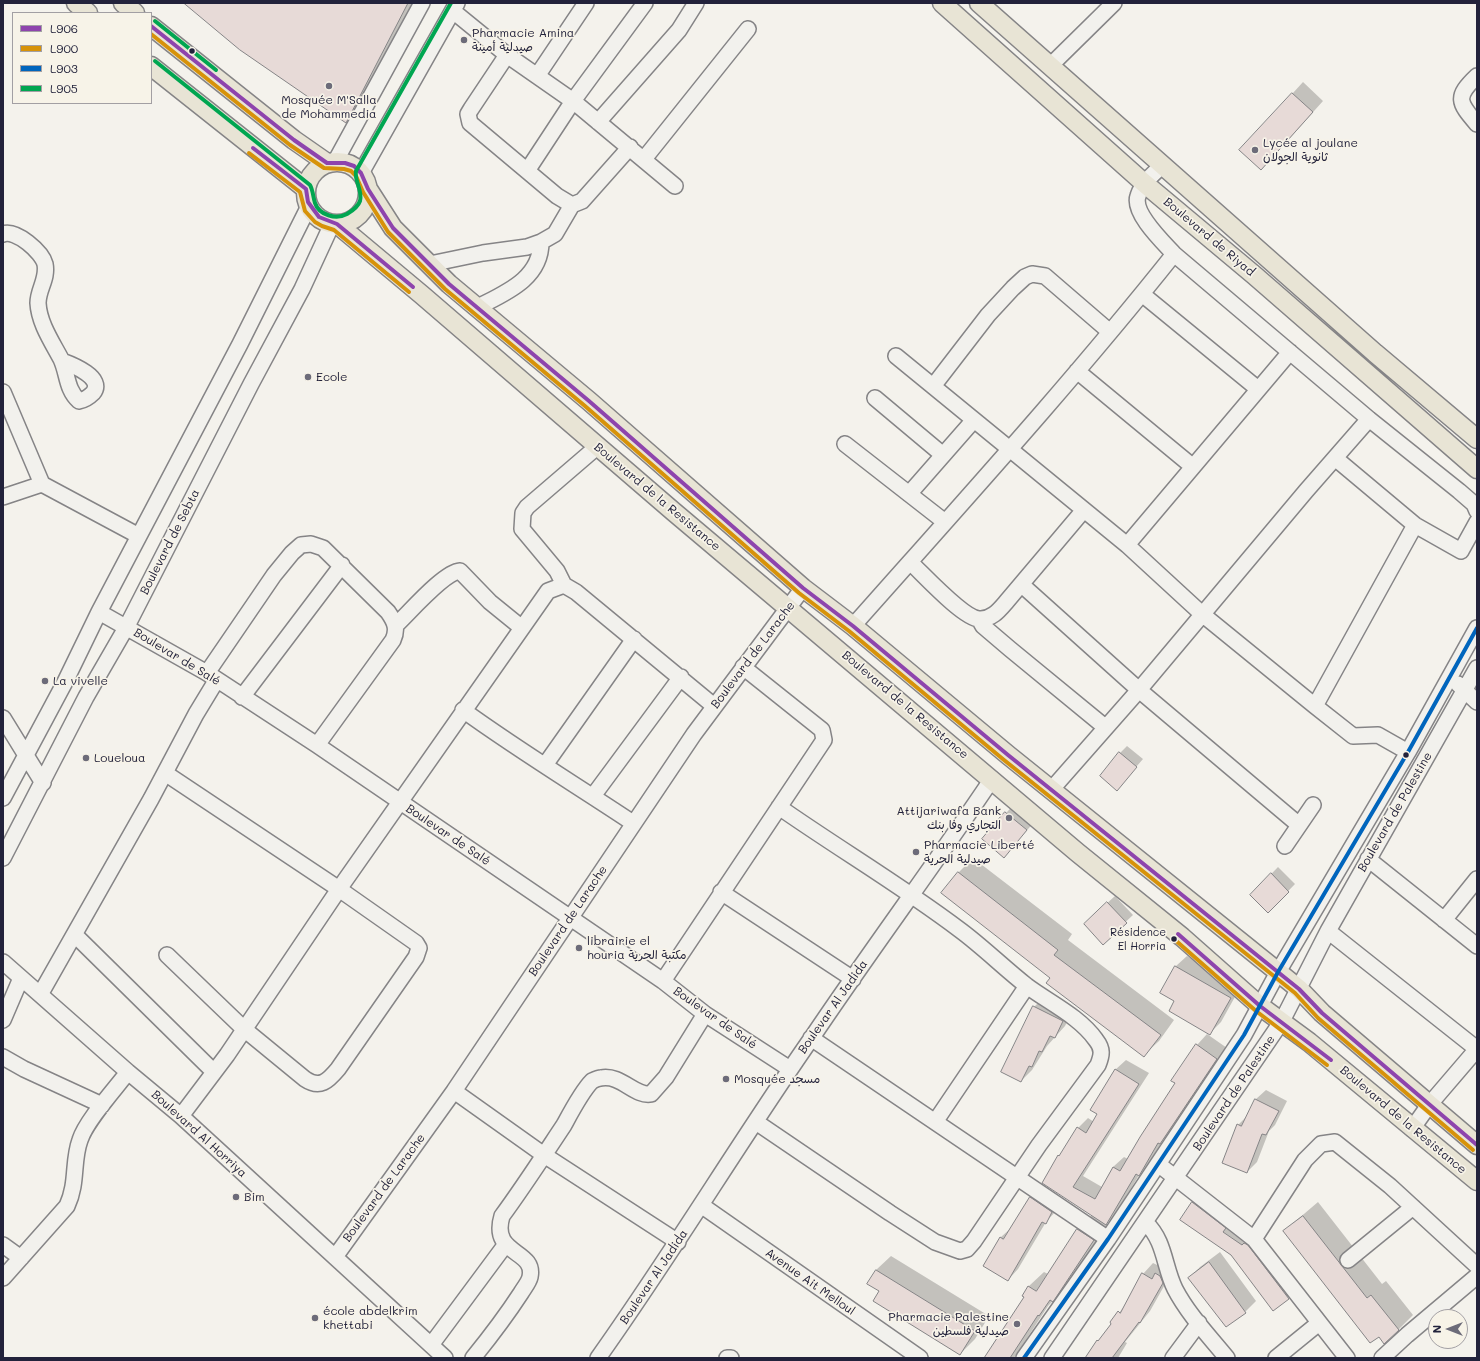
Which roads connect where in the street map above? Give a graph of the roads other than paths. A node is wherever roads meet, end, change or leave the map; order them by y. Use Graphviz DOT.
graph roads {
  1 [pos="123,3"];
  2 [pos="422,3"];
  3 [pos="586,3"];
  4 [pos="645,3"];
  5 [pos="696,3"];
  6 [pos="942,3"];
  7 [pos="979,3"];
  8 [pos="1114,3"];
  9 [pos="455,7"];
  10 [pos="134,12"];
  11 [pos="152,27"];
  12 [pos="748,29"];
  13 [pos="508,55"];
  14 [pos="1050,66"];
  15 [pos="152,67"];
  16 [pos="537,76"];
  17 [pos="1477,76"];
  18 [pos="573,101"];
  19 [pos="598,122"];
  20 [pos="1477,124"];
  21 [pos="630,147"];
  22 [pos="644,159"];
  23 [pos="331,163"];
  24 [pos="1163,165"];
  25 [pos="527,171"];
  26 [pos="365,181"];
  27 [pos="1144,183"];
  28 [pos="675,186"];
  29 [pos="307,197"];
  30 [pos="572,205"];
  31 [pos="335,224"];
  32 [pos="3,234"];
  33 [pos="541,242"];
  34 [pos="1174,254"];
  35 [pos="430,264"];
  36 [pos="1142,294"];
  37 [pos="478,307"];
  38 [pos="1110,332"];
  39 [pos="1290,352"];
  40 [pos="896,356"];
  41 [pos="62,361"];
  42 [pos="1077,371"];
  43 [pos="934,385"];
  44 [pos="1258,389"];
  45 [pos="3,392"];
  46 [pos="875,398"];
  47 [pos="1369,419"];
  48 [pos="973,420"];
  49 [pos="1477,439"];
  50 [pos="845,444"];
  51 [pos="598,446"];
  52 [pos="1009,450"];
  53 [pos="943,455"];
  54 [pos="1335,458"];
  55 [pos="1192,466"];
  56 [pos="1477,469"];
  57 [pos="42,484"];
  58 [pos="909,494"];
  59 [pos="3,497"];
  60 [pos="1083,511"];
  61 [pos="1477,511"];
  62 [pos="945,522"];
  63 [pos="1477,522"];
  64 [pos="1415,525"];
  65 [pos="139,536"];
  66 [pos="1127,545"];
  67 [pos="910,562"];
  68 [pos="342,565"];
  69 [pos="1022,584"];
  70 [pos="564,585"];
  71 [pos="803,588"];
  72 [pos="789,608"];
  73 [pos="99,612"];
  74 [pos="1202,614"];
  75 [pos="979,619"];
  76 [pos="396,625"];
  77 [pos="127,626"];
  78 [pos="853,626"];
  79 [pos="522,628"];
  80 [pos="1477,628"];
  81 [pos="634,639"];
  82 [pos="743,667"];
  83 [pos="1477,668"];
  84 [pos="1450,676"];
  85 [pos="212,677"];
  86 [pos="681,677"];
  87 [pos="1139,690"];
  88 [pos="1464,690"];
  89 [pos="242,697"];
  90 [pos="1477,702"];
  91 [pos="714,706"];
  92 [pos="1315,706"];
  93 [pos="463,710"];
  94 [pos="3,718"];
  95 [pos="1105,727"];
  96 [pos="317,745"];
  97 [pos="1408,752"];
  98 [pos="25,757"];
  99 [pos="545,765"];
  100 [pos="165,773"];
  101 [pos="992,779"];
  102 [pos="43,783"];
  103 [pos="1051,790"];
  104 [pos="593,796"];
  105 [pos="3,798"];
  106 [pos="400,803"];
  107 [pos="1313,805"];
  108 [pos="780,807"];
  109 [pos="633,823"];
  110 [pos="1299,825"];
  111 [pos="1285,846"];
  112 [pos="3,858"];
  113 [pos="1368,859"];
  114 [pos="1477,879"];
  115 [pos="339,889"];
  116 [pos="721,892"];
  117 [pos="913,896"];
  118 [pos="570,918"];
  119 [pos="1444,920"];
  120 [pos="1328,931"];
  121 [pos="75,935"];
  122 [pos="1477,946"];
  123 [pos="167,955"];
  124 [pos="3,962"];
  125 [pos="1278,972"];
  126 [pos="22,978"];
  127 [pos="853,979"];
  128 [pos="663,981"];
  129 [pos="1027,986"];
  130 [pos="1299,989"];
  131 [pos="41,993"];
  132 [pos="1260,1006"];
  133 [pos="705,1014"];
  134 [pos="3,1020"];
  135 [pos="1282,1021"];
  136 [pos="244,1029"];
  137 [pos="811,1038"];
  138 [pos="1477,1049"];
  139 [pos="3,1057"];
  140 [pos="790,1069"];
  141 [pos="128,1072"];
  142 [pos="214,1072"];
  143 [pos="454,1091"];
  144 [pos="102,1105"];
  145 [pos="1429,1105"];
  146 [pos="181,1116"];
  147 [pos="756,1122"];
  148 [pos="935,1122"];
  149 [pos="1412,1129"];
  150 [pos="1477,1144"];
  151 [pos="544,1155"];
  152 [pos="1158,1164"];
  153 [pos="1016,1178"];
  154 [pos="1176,1178"];
  155 [pos="1477,1181"];
  156 [pos="702,1205"];
  157 [pos="1413,1207"];
  158 [pos="1146,1223"];
  159 [pos="1108,1239"];
  160 [pos="1254,1239"];
  161 [pos="678,1242"];
  162 [pos="506,1244"];
  163 [pos="3,1245"];
  164 [pos="335,1257"];
  165 [pos="21,1258"];
  166 [pos="1348,1260"];
  167 [pos="1477,1266"];
  168 [pos="1477,1276"];
  169 [pos="3,1278"];
  170 [pos="1199,1323"];
  171 [pos="1319,1323"];
  172 [pos="436,1353"];
  173 [pos="899,1353"];
  174 [pos="473,1358"];
  175 [pos="598,1358"];
  176 [pos="728,1358"];
  177 [pos="731,1358"];
  178 [pos="920,1358"];
  179 [pos="1024,1358"];
  180 [pos="1052,1358"];
  181 [pos="1173,1358"];
  182 [pos="1227,1358"];
  183 [pos="1276,1358"];
  184 [pos="1347,1358"];
  185 [pos="1382,1358"];
  1 -- 10 [label="main road"];
  2 -- 23 [label="street"];
  3 -- 16 [label="street"];
  4 -- 18 [label="street"];
  5 -- 19 [label="street"];
  6 -- 27 [label="main road, Boulevard de Riyad"];
  7 -- 14 [label="main road, Boulevard de Riyad"];
  8 -- 14 [label="street"];
  9 -- 13 [label="street"];
  9 -- 26 [label="street"];
  11 -- 23 [label="main road"];
  12 -- 22 [label="street"];
  13 -- 16 [label="street"];
  13 -- 25 [label="street"];
  14 -- 24 [label="main road, Boulevard de Riyad"];
  15 -- 29 [label="main road"];
  16 -- 18 [label="street"];
  17 -- 20 [label="street"];
  18 -- 19 [label="street"];
  18 -- 25 [label="street"];
  19 -- 21 [label="street"];
  21 -- 22 [label="street"];
  21 -- 30 [label="street"];
  22 -- 28 [label="street"];
  23 -- 26 [label="main road"];
  23 -- 29 [label="main road"];
  24 -- 27 [label="street"];
  24 -- 49 [label="main road, Boulevard de Riyad"];
  25 -- 30 [label="street"];
  26 -- 31 [label="main road"];
  26 -- 35 [label="main road"];
  27 -- 34 [label="street"];
  27 -- 56 [label="main road, Boulevard de Riyad"];
  29 -- 31 [label="main road"];
  29 -- 65 [label="street"];
  30 -- 33 [label="street"];
  31 -- 51 [label="main road, Boulevard de la Resistance"];
  31 -- 77 [label="street, Boulevard de Sebta"];
  32 -- 41 [label="street"];
  33 -- 35 [label="street"];
  33 -- 37 [label="street"];
  34 -- 36 [label="street"];
  34 -- 39 [label="street"];
  35 -- 37 [label="main road"];
  36 -- 38 [label="street"];
  36 -- 44 [label="street"];
  37 -- 71 [label="main road"];
  38 -- 42 [label="street"];
  38 -- 43 [label="street"];
  39 -- 44 [label="street"];
  39 -- 47 [label="street"];
  40 -- 43 [label="street"];
  42 -- 52 [label="street"];
  42 -- 55 [label="street"];
  43 -- 48 [label="street"];
  44 -- 55 [label="street"];
  45 -- 57 [label="street"];
  46 -- 53 [label="street"];
  47 -- 54 [label="street"];
  47 -- 61 [label="street"];
  48 -- 52 [label="street"];
  48 -- 53 [label="street"];
  50 -- 58 [label="street"];
  51 -- 70 [label="street"];
  51 -- 72 [label="main road, Boulevard de la Resistance"];
  52 -- 60 [label="street"];
  52 -- 62 [label="street"];
  53 -- 58 [label="street"];
  54 -- 64 [label="street"];
  54 -- 74 [label="street"];
  55 -- 66 [label="street"];
  57 -- 59 [label="street"];
  57 -- 65 [label="street"];
  58 -- 62 [label="street"];
  60 -- 66 [label="street"];
  60 -- 69 [label="street"];
  62 -- 67 [label="street"];
  63 -- 64 [label="street"];
  64 -- 92 [label="street"];
  65 -- 73 [label="street"];
  66 -- 74 [label="street"];
  67 -- 75 [label="street"];
  67 -- 78 [label="street"];
  68 -- 76 [label="street"];
  68 -- 85 [label="street"];
  68 -- 89 [label="street"];
  69 -- 75 [label="street"];
  69 -- 87 [label="street"];
  70 -- 79 [label="street"];
  70 -- 81 [label="street"];
  71 -- 72 [label="street, Boulevard de Larache"];
  71 -- 78 [label="main road"];
  72 -- 82 [label="street, Boulevard de Larache"];
  72 -- 101 [label="main road, Boulevard de la Resistance"];
  73 -- 77 [label="street, Boulevar de Salé"];
  73 -- 98 [label="street"];
  74 -- 87 [label="street"];
  74 -- 92 [label="street"];
  75 -- 95 [label="street"];
  76 -- 79 [label="street"];
  76 -- 96 [label="street"];
  77 -- 85 [label="street, Boulevar de Salé"];
  77 -- 102 [label="street, Boulevard de Sebta"];
  78 -- 103 [label="main road"];
  79 -- 93 [label="street"];
  80 -- 84 [label="street, Boulevard de Palestine"];
  81 -- 86 [label="street"];
  81 -- 99 [label="street"];
  82 -- 91 [label="street, Boulevard de Larache"];
  82 -- 108 [label="street"];
  83 -- 88 [label="street, Boulevard de Palestine"];
  84 -- 88 [label="street"];
  84 -- 97 [label="street, Boulevard de Palestine"];
  85 -- 89 [label="street, Boulevar de Salé"];
  85 -- 100 [label="street"];
  86 -- 91 [label="street"];
  86 -- 104 [label="street"];
  87 -- 95 [label="street"];
  87 -- 110 [label="street"];
  88 -- 90 [label="street"];
  88 -- 113 [label="street, Boulevard de Palestine"];
  89 -- 96 [label="street, Boulevar de Salé"];
  91 -- 109 [label="street, Boulevard de Larache"];
  92 -- 97 [label="street"];
  93 -- 99 [label="street"];
  93 -- 106 [label="street"];
  94 -- 98 [label="street"];
  95 -- 103 [label="street"];
  96 -- 106 [label="street, Boulevar de Salé"];
  97 -- 125 [label="street, Boulevard de Palestine"];
  98 -- 102 [label="street"];
  98 -- 105 [label="street"];
  99 -- 104 [label="street"];
  100 -- 115 [label="street"];
  100 -- 121 [label="street"];
  101 -- 117 [label="street, Boulevar Al Jadida"];
  101 -- 132 [label="main road, Boulevard de la Resistance"];
  102 -- 112 [label="street, Boulevard de Sebta"];
  103 -- 125 [label="main road"];
  104 -- 109 [label="street"];
  106 -- 115 [label="street"];
  106 -- 118 [label="street, Boulevar de Salé"];
  107 -- 110 [label="street"];
  108 -- 116 [label="street"];
  108 -- 117 [label="street"];
  109 -- 118 [label="street, Boulevard de Larache"];
  110 -- 111 [label="street"];
  113 -- 119 [label="street"];
  113 -- 120 [label="street, Boulevard de Palestine"];
  114 -- 119 [label="street"];
  115 -- 136 [label="street"];
  115 -- 136 [label="street"];
  116 -- 127 [label="street"];
  116 -- 128 [label="street"];
  117 -- 127 [label="street, Boulevar Al Jadida"];
  117 -- 129 [label="street"];
  118 -- 128 [label="street, Boulevar de Salé"];
  118 -- 143 [label="street, Boulevard de Larache"];
  119 -- 122 [label="street"];
  120 -- 130 [label="street, Boulevard de Palestine"];
  120 -- 138 [label="street"];
  121 -- 131 [label="street"];
  121 -- 142 [label="street"];
  123 -- 136 [label="street"];
  124 -- 126 [label="street, Boulevard Al Horriya"];
  125 -- 130 [label="main road"];
  125 -- 132 [label="street, Boulevard de Palestine"];
  126 -- 131 [label="street, Boulevard Al Horriya"];
  126 -- 134 [label="street"];
  127 -- 137 [label="street, Boulevar Al Jadida"];
  128 -- 133 [label="street, Boulevar de Salé"];
  129 -- 148 [label="street"];
  129 -- 153 [label="street"];
  130 -- 135 [label="street, Boulevard de Palestine"];
  130 -- 145 [label="main road"];
  131 -- 141 [label="street, Boulevard Al Horriya"];
  132 -- 135 [label="main road, Boulevard de la Resistance"];
  132 -- 152 [label="street, Boulevard de Palestine"];
  133 -- 140 [label="street, Boulevar de Salé"];
  133 -- 151 [label="street"];
  135 -- 149 [label="main road, Boulevard de la Resistance"];
  135 -- 154 [label="street, Boulevard de Palestine"];
  136 -- 142 [label="street"];
  137 -- 140 [label="street, Boulevar Al Jadida"];
  137 -- 148 [label="street"];
  138 -- 145 [label="street"];
  139 -- 144 [label="street"];
  140 -- 147 [label="street, Boulevar Al Jadida"];
  141 -- 144 [label="street"];
  141 -- 146 [label="street, Boulevard Al Horriya"];
  142 -- 146 [label="street"];
  143 -- 151 [label="street"];
  143 -- 164 [label="street, Boulevard de Larache"];
  144 -- 165 [label="street"];
  145 -- 149 [label="street"];
  145 -- 150 [label="main road"];
  146 -- 164 [label="street, Boulevard Al Horriya"];
  147 -- 153 [label="street"];
  147 -- 156 [label="street, Boulevar Al Jadida"];
  148 -- 153 [label="street"];
  149 -- 155 [label="main road, Boulevard de la Resistance"];
  151 -- 161 [label="street"];
  151 -- 162 [label="street"];
  152 -- 154 [label="street"];
  152 -- 159 [label="street, Boulevard de Palestine"];
  153 -- 159 [label="street"];
  154 -- 158 [label="street, Boulevard de Palestine"];
  154 -- 160 [label="street"];
  156 -- 161 [label="street, Boulevar Al Jadida"];
  156 -- 173 [label="street, Avenue Ait Melloul"];
  157 -- 160 [label="street"];
  157 -- 166 [label="street"];
  157 -- 167 [label="street"];
  158 -- 170 [label="street"];
  158 -- 180 [label="street, Boulevard de Palestine"];
  159 -- 179 [label="street, Boulevard de Palestine"];
  160 -- 171 [label="street"];
  161 -- 175 [label="street, Boulevar Al Jadida"];
  162 -- 172 [label="street"];
  162 -- 174 [label="street"];
  163 -- 165 [label="street"];
  164 -- 172 [label="street, Boulevard Al Horriya"];
  165 -- 169 [label="street"];
  168 -- 185 [label="street"];
  170 -- 181 [label="street"];
  170 -- 182 [label="street"];
  171 -- 183 [label="street"];
  171 -- 184 [label="street"];
  173 -- 178 [label="street, Avenue Ait Melloul"];
  176 -- 177 [label="street"];
}
